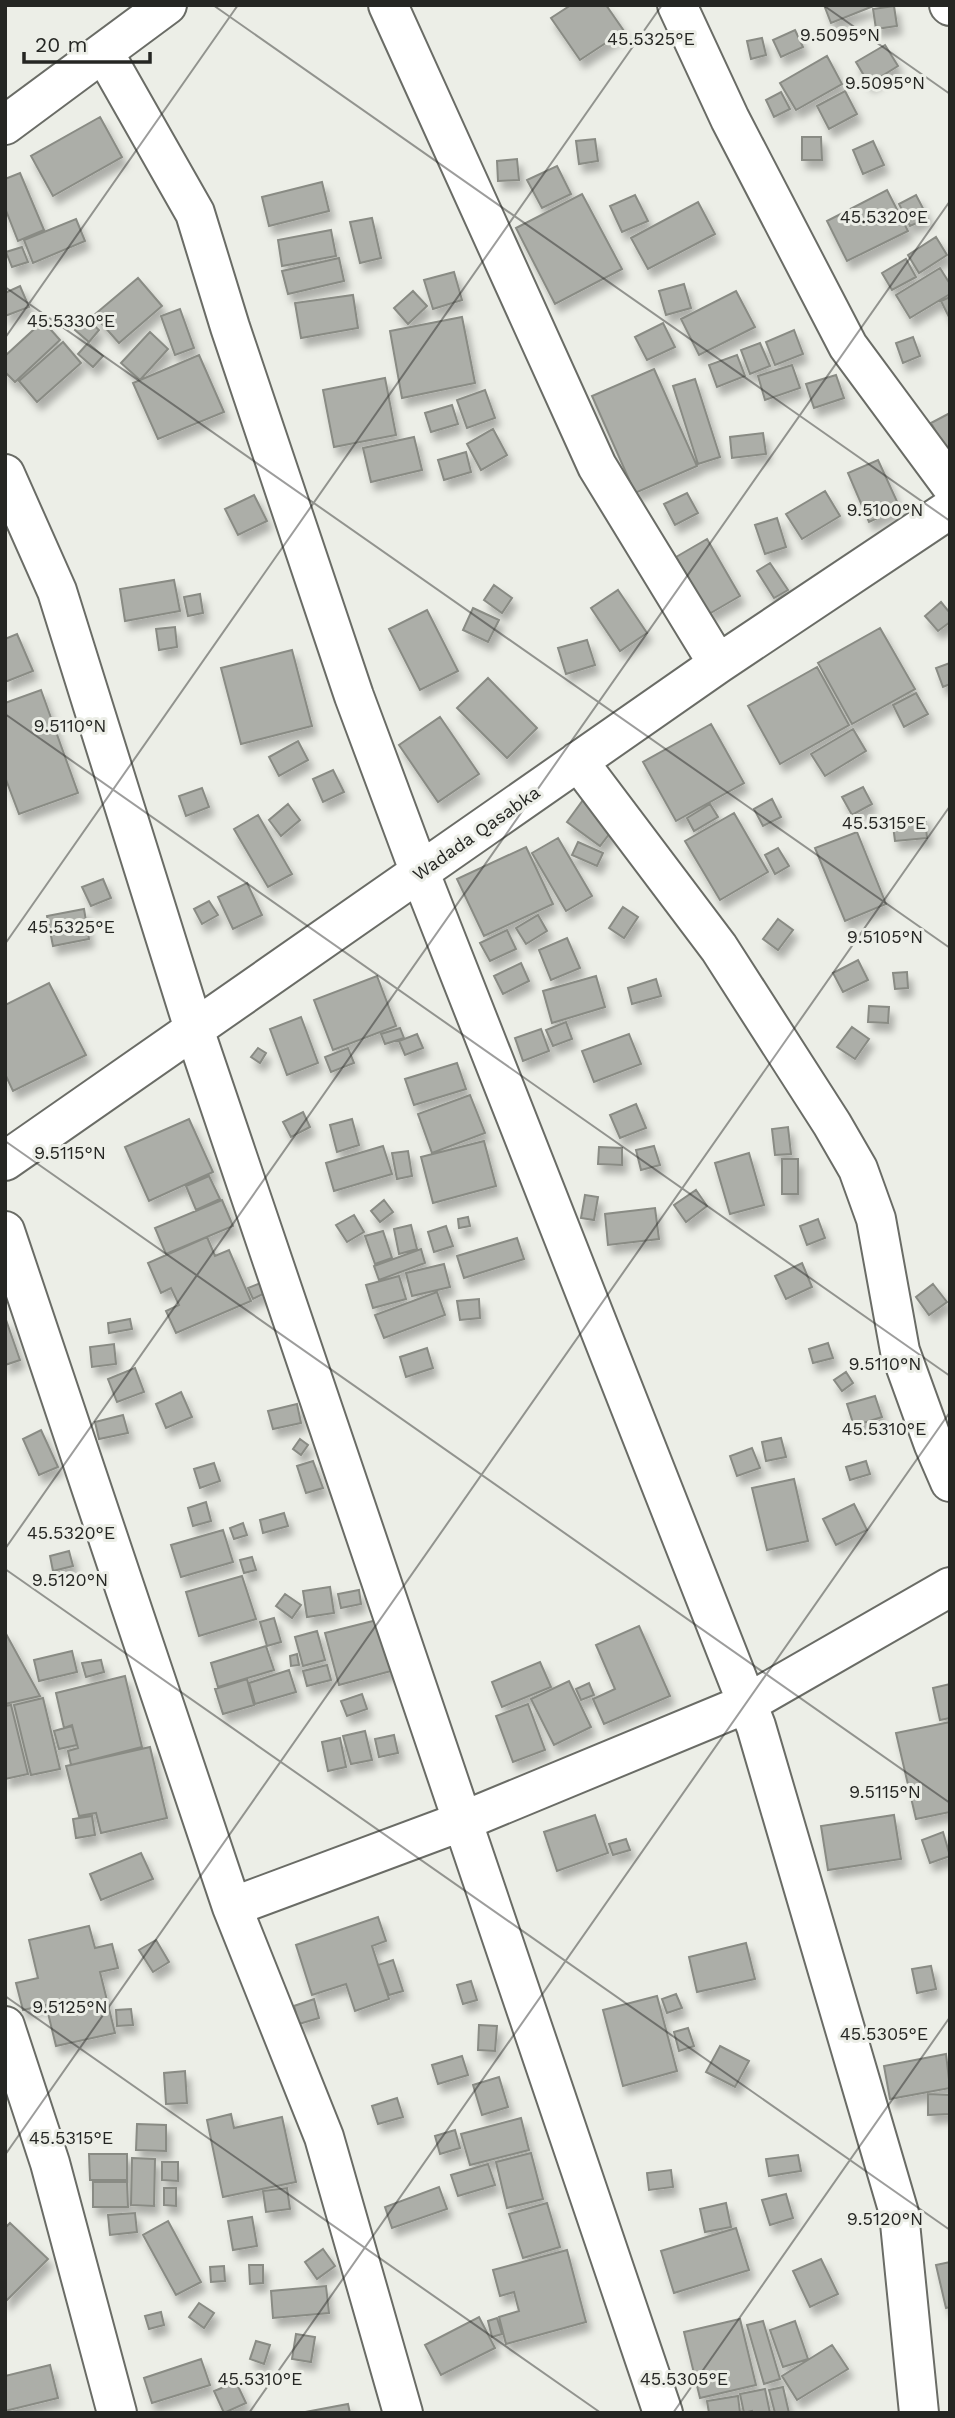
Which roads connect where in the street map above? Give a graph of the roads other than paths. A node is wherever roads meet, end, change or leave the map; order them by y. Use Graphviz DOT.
graph roads {
  1 [pos="167,5"];
  2 [pos="388,5"];
  3 [pos="677,5"];
  4 [pos="103,52"];
  5 [pos="5,125"];
  6 [pos="5,474"];
  7 [pos="950,484"];
  8 [pos="950,509"];
  9 [pos="718,664"];
  10 [pos="579,761"];
  11 [pos="420,873"];
  12 [pos="194,1029"];
  13 [pos="5,1161"];
  14 [pos="5,1231"];
  15 [pos="950,1482"];
  16 [pos="950,1587"];
  17 [pos="748,1703"];
  18 [pos="463,1821"];
  19 [pos="232,1907"];
  20 [pos="5,2026"];
  21 [pos="117,2413"];
  22 [pos="402,2413"];
  23 [pos="663,2413"];
  24 [pos="919,2413"];
  1 -- 4 [label="street"];
  2 -- 9 [label="street"];
  3 -- 7 [label="street"];
  4 -- 5 [label="street"];
  4 -- 11 [label="street"];
  6 -- 12 [label="street"];
  8 -- 9 [label="street, Wadada Qasabka"];
  9 -- 10 [label="street, Wadada Qasabka"];
  10 -- 11 [label="street, Wadada Qasabka"];
  10 -- 15 [label="street"];
  11 -- 12 [label="street, Wadada Qasabka"];
  11 -- 17 [label="street"];
  12 -- 13 [label="street, Wadada Qasabka"];
  12 -- 18 [label="street"];
  14 -- 19 [label="street"];
  16 -- 17 [label="street"];
  17 -- 18 [label="street"];
  17 -- 24 [label="street"];
  18 -- 19 [label="street"];
  18 -- 23 [label="street"];
  19 -- 22 [label="street"];
  20 -- 21 [label="street"];
}
